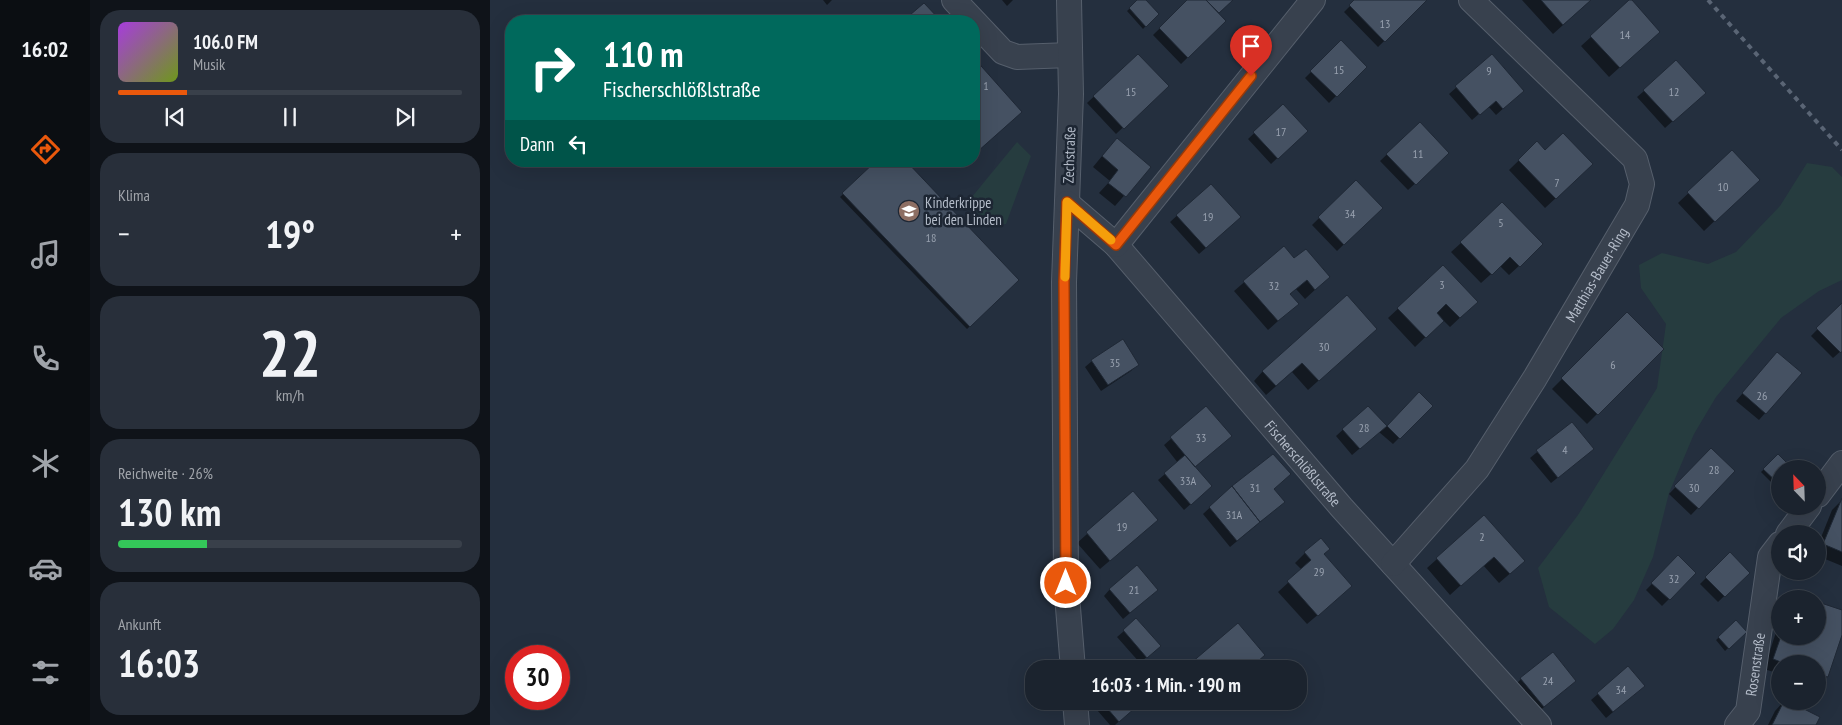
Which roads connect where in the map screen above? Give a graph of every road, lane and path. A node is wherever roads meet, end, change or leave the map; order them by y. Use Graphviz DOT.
graph roads {
  1 [pos="954,0"];
  2 [pos="1068,0"];
  3 [pos="1313,0"];
  4 [pos="1471,0"];
  5 [pos="968,15"];
  6 [pos="980,28"];
  7 [pos="1070,55"];
  8 [pos="1067,202"];
  9 [pos="1116,245"];
  10 [pos="1842,463"];
  11 [pos="1826,484"];
  12 [pos="1771,556"];
  13 [pos="1393,564"];
  14 [pos="1071,660"];
  15 [pos="1076,710"];
  16 [pos="1077,725"];
  17 [pos="1539,725"];
  18 [pos="1737,725"];
  1 -- 5 [label="street"];
  2 -- 7 [label="street, Zechstraße"];
  3 -- 9 [label="street"];
  4 -- 13 [label="street, Matthias-Bauer-Ring"];
  6 -- 7 [label="street"];
  7 -- 8 [label="street, Zechstraße"];
  8 -- 9 [label="street, Fischerschlößlstraße"];
  8 -- 14 [label="street, Zechstraße"];
  9 -- 13 [label="street, Fischerschlößlstraße"];
  10 -- 11 [label="street"];
  12 -- 18 [label="street, Rosenstraße"];
  13 -- 17 [label="street, Fischerschlößlstraße"];
  15 -- 16 [label="street"];
}
